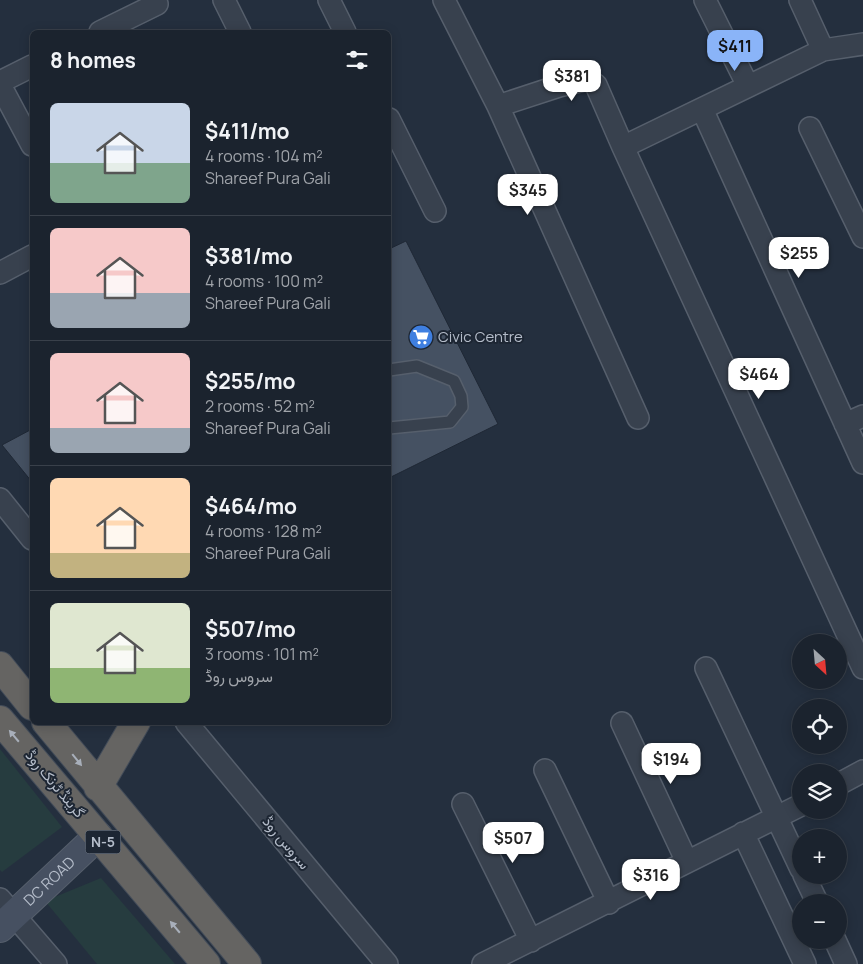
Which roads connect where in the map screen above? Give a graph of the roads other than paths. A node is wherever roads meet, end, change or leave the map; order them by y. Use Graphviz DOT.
graph roads {
  1 [pos="224,0"];
  2 [pos="329,0"];
  3 [pos="444,0"];
  4 [pos="704,0"];
  5 [pos="800,0"];
  6 [pos="157,4"];
  7 [pos="131,26"];
  8 [pos="110,30"];
  9 [pos="239,30"];
  10 [pos="344,30"];
  11 [pos="863,44"];
  12 [pos="823,50"];
  13 [pos="30,67"];
  14 [pos="0,82"];
  15 [pos="0,85"];
  16 [pos="748,86"];
  17 [pos="498,106"];
  18 [pos="702,109"];
  19 [pos="391,123"];
  20 [pos="810,128"];
  21 [pos="30,141"];
  22 [pos="623,147"];
  23 [pos="436,212"];
  24 [pos="863,237"];
  25 [pos="30,257"];
  26 [pos="0,272"];
  27 [pos="391,370"];
  28 [pos="638,418"];
  29 [pos="854,420"];
  30 [pos="391,428"];
  31 [pos="863,463"];
  32 [pos="0,499"];
  33 [pos="30,531"];
  34 [pos="0,666"];
  35 [pos="706,668"];
  36 [pos="863,668"];
  37 [pos="28,693"];
  38 [pos="0,720"];
  39 [pos="622,723"];
  40 [pos="48,725"];
  41 [pos="134,725"];
  42 [pos="188,725"];
  43 [pos="545,770"];
  44 [pos="863,772"];
  45 [pos="847,780"];
  46 [pos="98,787"];
  47 [pos="463,804"];
  48 [pos="792,810"];
  49 [pos="777,818"];
  50 [pos="743,833"];
  51 [pos="98,836"];
  52 [pos="792,850"];
  53 [pos="687,862"];
  54 [pos="609,903"];
  55 [pos="5,914"];
  56 [pos="530,941"];
  57 [pos="839,949"];
  58 [pos="56,964"];
  59 [pos="206,964"];
  60 [pos="247,964"];
  61 [pos="387,964"];
  62 [pos="483,964"];
  63 [pos="805,964"];
  64 [pos="846,964"];
  1 -- 9 [label="street"];
  2 -- 10 [label="street"];
  3 -- 17 [label="street"];
  4 -- 16 [label="street"];
  5 -- 12 [label="street"];
  6 -- 7 [label="street"];
  7 -- 8 [label="street"];
  11 -- 12 [label="street"];
  12 -- 16 [label="street"];
  13 -- 14 [label="street"];
  15 -- 21 [label="street"];
  16 -- 18 [label="street"];
  17 -- 22 [label="street"];
  17 -- 28 [label="street"];
  18 -- 22 [label="street"];
  18 -- 29 [label="street"];
  19 -- 23 [label="street"];
  20 -- 24 [label="street"];
  22 -- 36 [label="street"];
  25 -- 26 [label="street"];
  27 -- 30 [label="lane"];
  29 -- 31 [label="street"];
  32 -- 33 [label="street"];
  34 -- 37 [label="highway"];
  35 -- 49 [label="street"];
  51 -- 38 [label="highway, گرینڈ ٹرنک روڈ / N-5, one-way"];
  39 -- 53 [label="street"];
  40 -- 46 [label="highway, گرینڈ ٹرنک روڈ / N-5, one-way"];
  41 -- 46 [label="highway"];
  42 -- 61 [label="street, سروس روڈ"];
  43 -- 54 [label="street"];
  44 -- 45 [label="street"];
  46 -- 60 [label="highway, گرینڈ ٹرنک روڈ / N-5"];
  47 -- 56 [label="street"];
  48 -- 49 [label="street"];
  49 -- 50 [label="street"];
  49 -- 52 [label="street"];
  50 -- 53 [label="street"];
  50 -- 63 [label="street"];
  51 -- 55 [label="main road, DC ROAD"];
  59 -- 51 [label="highway, گرینڈ ٹرنک روڈ / N-5, one-way"];
  53 -- 54 [label="street"];
  54 -- 56 [label="street"];
  55 -- 58 [label="street"];
  56 -- 62 [label="street"];
  57 -- 64 [label="street"];
}
